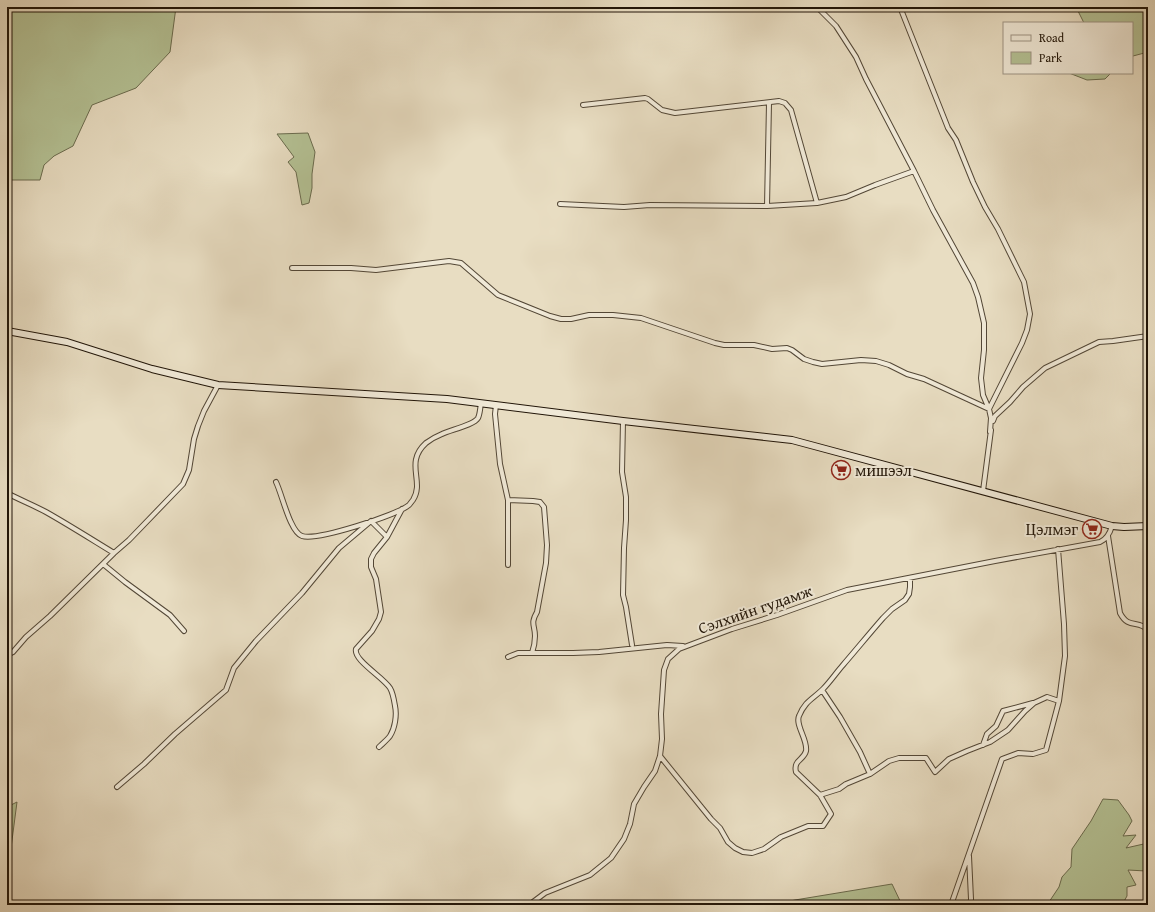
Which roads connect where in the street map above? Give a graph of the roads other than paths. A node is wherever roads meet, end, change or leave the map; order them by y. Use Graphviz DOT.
graph roads {
  1 [pos="817,7"];
  2 [pos="900,7"];
  3 [pos="769,103"];
  4 [pos="582,105"];
  5 [pos="914,171"];
  6 [pos="817,203"];
  7 [pos="560,204"];
  8 [pos="767,206"];
  9 [pos="292,268"];
  10 [pos="7,331"];
  11 [pos="1148,336"];
  12 [pos="218,385"];
  13 [pos="481,404"];
  14 [pos="496,405"];
  15 [pos="989,409"];
  16 [pos="623,421"];
  17 [pos="990,432"];
  18 [pos="276,482"];
  19 [pos="983,491"];
  20 [pos="7,492"];
  21 [pos="508,500"];
  22 [pos="402,509"];
  23 [pos="371,521"];
  24 [pos="1112,526"];
  25 [pos="1148,526"];
  26 [pos="1108,536"];
  27 [pos="387,537"];
  28 [pos="1058,550"];
  29 [pos="114,553"];
  30 [pos="103,564"];
  31 [pos="508,565"];
  32 [pos="910,578"];
  33 [pos="1148,630"];
  34 [pos="184,631"];
  35 [pos="632,645"];
  36 [pos="686,647"];
  37 [pos="532,653"];
  38 [pos="7,655"];
  39 [pos="508,657"];
  40 [pos="822,690"];
  41 [pos="1059,701"];
  42 [pos="1034,703"];
  43 [pos="983,745"];
  44 [pos="379,747"];
  45 [pos="660,756"];
  46 [pos="870,774"];
  47 [pos="116,787"];
  48 [pos="820,795"];
  49 [pos="969,853"];
  50 [pos="529,905"];
  51 [pos="951,905"];
  52 [pos="970,905"];
  1 -- 5 [label="street"];
  2 -- 15 [label="street"];
  3 -- 4 [label="street"];
  3 -- 6 [label="street"];
  3 -- 8 [label="street"];
  5 -- 6 [label="street"];
  5 -- 15 [label="street"];
  6 -- 8 [label="street"];
  7 -- 8 [label="street"];
  9 -- 15 [label="street"];
  10 -- 12 [label="main road"];
  11 -- 17 [label="street"];
  12 -- 13 [label="main road"];
  12 -- 29 [label="street"];
  13 -- 14 [label="main road"];
  13 -- 22 [label="street"];
  14 -- 16 [label="main road"];
  14 -- 21 [label="street"];
  15 -- 17 [label="street"];
  16 -- 19 [label="main road"];
  16 -- 35 [label="street"];
  17 -- 19 [label="street"];
  18 -- 23 [label="street"];
  19 -- 24 [label="main road"];
  20 -- 29 [label="street"];
  21 -- 31 [label="street"];
  21 -- 37 [label="street"];
  22 -- 23 [label="street"];
  22 -- 27 [label="street"];
  23 -- 27 [label="street"];
  23 -- 47 [label="street"];
  24 -- 25 [label="main road"];
  24 -- 26 [label="street"];
  26 -- 28 [label="street, Сэлхийн гудамж"];
  26 -- 33 [label="street"];
  27 -- 44 [label="street"];
  28 -- 32 [label="street, Сэлхийн гудамж"];
  28 -- 41 [label="street"];
  29 -- 30 [label="street"];
  30 -- 34 [label="street"];
  30 -- 38 [label="street"];
  32 -- 36 [label="street, Сэлхийн гудамж"];
  32 -- 40 [label="street"];
  36 -- 37 [label="street"];
  36 -- 45 [label="street, Сэлхийн гудамж"];
  37 -- 39 [label="street"];
  40 -- 46 [label="street"];
  40 -- 48 [label="street"];
  41 -- 42 [label="street"];
  41 -- 49 [label="street"];
  42 -- 43 [label="street"];
  42 -- 43 [label="street"];
  43 -- 46 [label="street"];
  45 -- 48 [label="street"];
  45 -- 50 [label="street, Сэлхийн гудамж"];
  46 -- 48 [label="street"];
  49 -- 51 [label="street"];
  49 -- 52 [label="street"];
}
